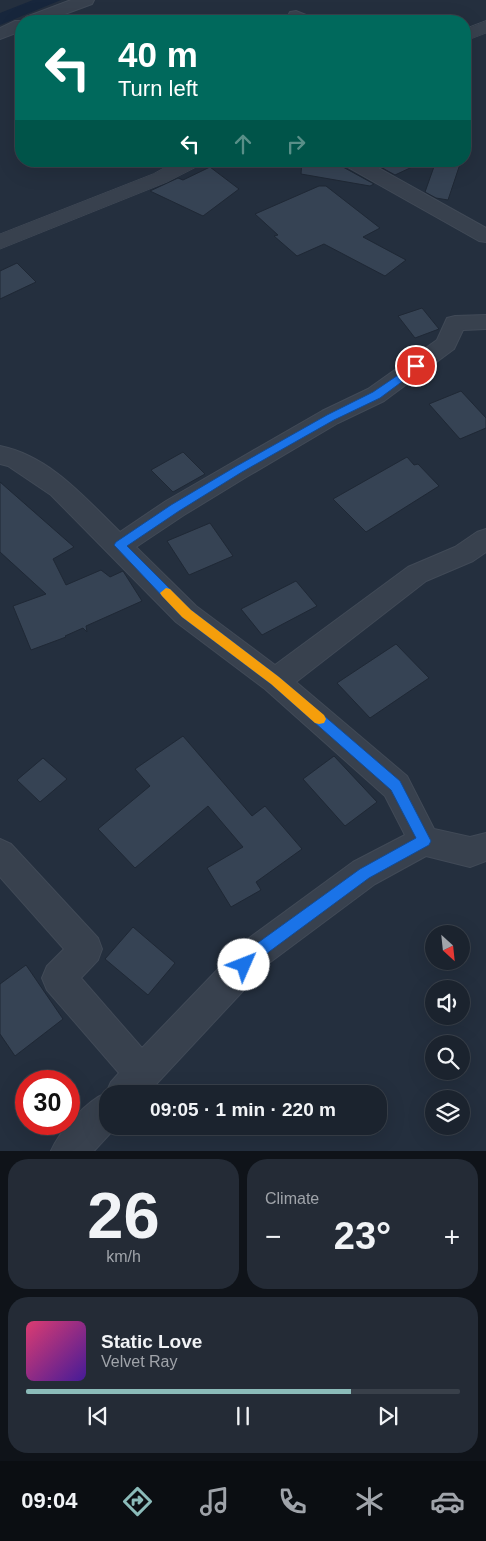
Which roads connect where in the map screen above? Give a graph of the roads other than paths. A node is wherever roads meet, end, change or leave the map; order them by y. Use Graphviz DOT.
graph roads {
  1 [pos="86,0"];
  2 [pos="47,15"];
  3 [pos="486,26"];
  4 [pos="15,28"];
  5 [pos="471,33"];
  6 [pos="0,34"];
  7 [pos="181,167"];
  8 [pos="362,167"];
  9 [pos="486,236"];
  10 [pos="0,242"];
  11 [pos="486,322"];
  12 [pos="0,455"];
  13 [pos="486,539"];
  14 [pos="120,545"];
  15 [pos="275,681"];
  16 [pos="424,841"];
  17 [pos="486,847"];
  18 [pos="0,854"];
  19 [pos="132,1084"];
  20 [pos="99,1119"];
  21 [pos="69,1151"];
  1 -- 2 [label="street"];
  3 -- 5 [label="street"];
  4 -- 6 [label="street"];
  7 -- 10 [label="street"];
  8 -- 9 [label="street"];
  11 -- 14 [label="street"];
  12 -- 14 [label="street"];
  13 -- 15 [label="street"];
  14 -- 15 [label="street"];
  15 -- 16 [label="street"];
  16 -- 17 [label="street"];
  16 -- 19 [label="street"];
  18 -- 19 [label="street"];
  20 -- 21 [label="street"];
}
